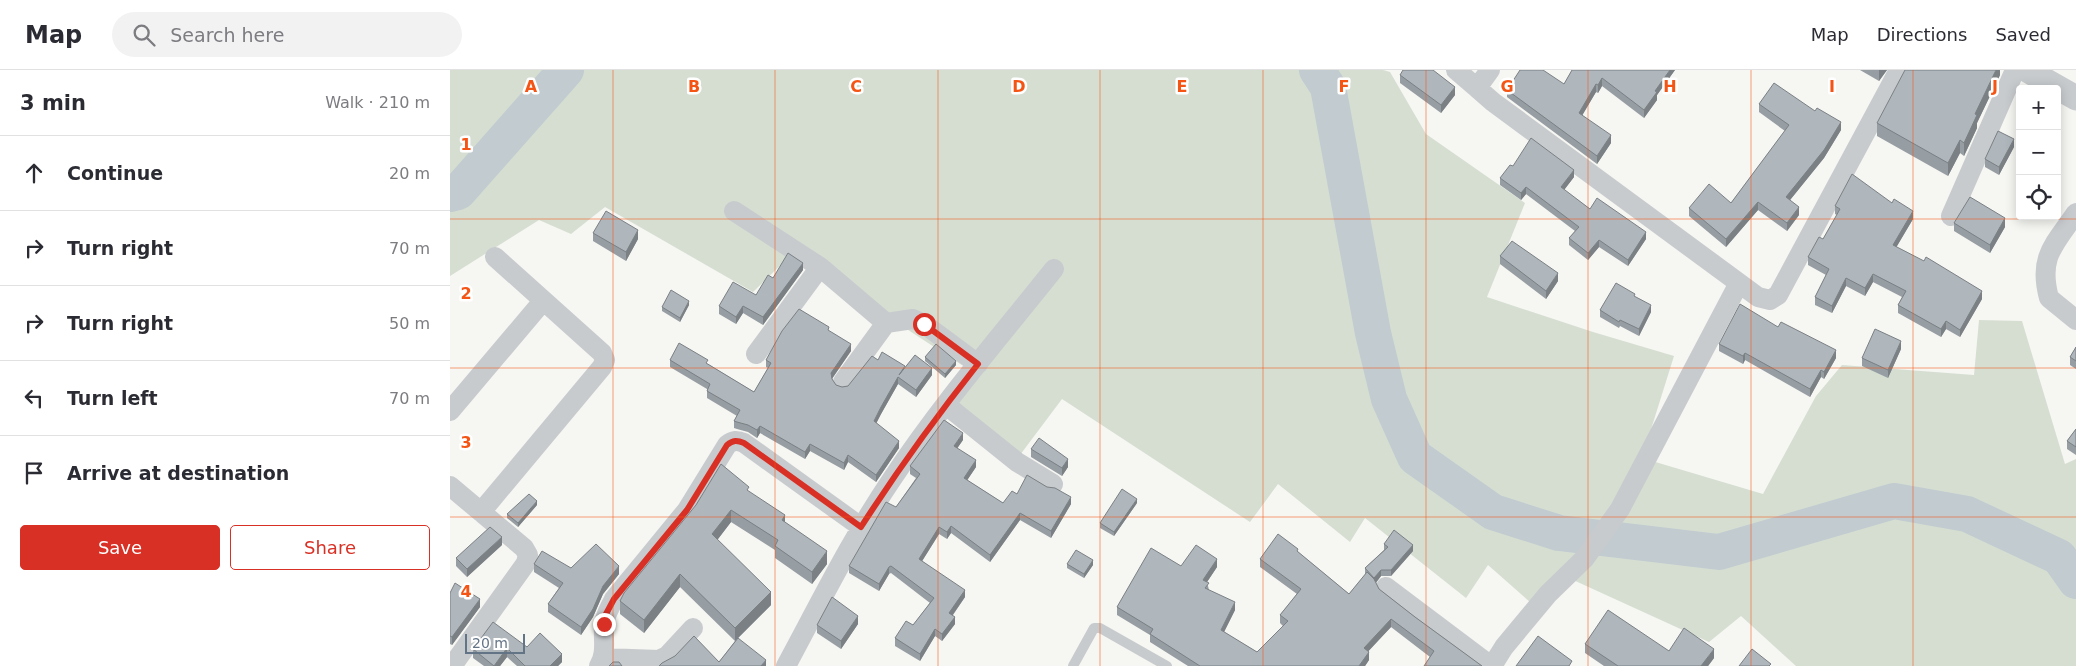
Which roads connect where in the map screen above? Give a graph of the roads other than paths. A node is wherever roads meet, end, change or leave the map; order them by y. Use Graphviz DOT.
graph roads {
  1 [pos="1456,70"];
  2 [pos="1490,70"];
  3 [pos="1899,70"];
  4 [pos="2015,70"];
  5 [pos="2027,70"];
  6 [pos="1477,88"];
  7 [pos="2076,98"];
  8 [pos="734,211"];
  9 [pos="2076,213"];
  10 [pos="1950,216"];
  11 [pos="494,257"];
  12 [pos="820,267"];
  13 [pos="1054,269"];
  14 [pos="1739,283"];
  15 [pos="543,301"];
  16 [pos="2076,320"];
  17 [pos="886,323"];
  18 [pos="756,354"];
  19 [pos="978,364"];
  20 [pos="843,382"];
  21 [pos="946,405"];
  22 [pos="450,411"];
  23 [pos="1052,484"];
  24 [pos="450,486"];
  25 [pos="481,512"];
  26 [pos="861,527"];
  27 [pos="1386,587"];
  28 [pos="693,628"];
  29 [pos="602,662"];
  30 [pos="452,666"];
  31 [pos="786,666"];
  32 [pos="1073,666"];
  33 [pos="1167,666"];
  34 [pos="1491,666"];
  1 -- 6 [label="street"];
  2 -- 6 [label="street"];
  3 -- 14 [label="street"];
  4 -- 10 [label="street"];
  5 -- 7 [label="street"];
  6 -- 14 [label="street"];
  8 -- 12 [label="street"];
  9 -- 16 [label="street"];
  11 -- 15 [label="street"];
  12 -- 17 [label="street"];
  12 -- 18 [label="street"];
  13 -- 19 [label="street"];
  14 -- 34 [label="street"];
  15 -- 22 [label="street"];
  15 -- 25 [label="street"];
  17 -- 19 [label="street"];
  17 -- 20 [label="street"];
  19 -- 21 [label="street"];
  21 -- 23 [label="street"];
  21 -- 26 [label="street"];
  24 -- 25 [label="street"];
  25 -- 30 [label="street"];
  26 -- 29 [label="street"];
  26 -- 31 [label="street"];
  27 -- 34 [label="street"];
  28 -- 29 [label="street"];
  32 -- 33 [label="lane"];
}
